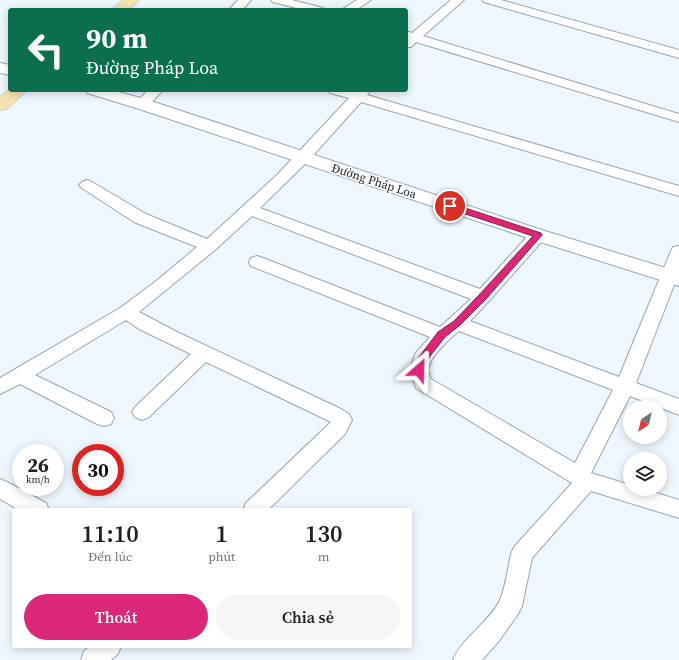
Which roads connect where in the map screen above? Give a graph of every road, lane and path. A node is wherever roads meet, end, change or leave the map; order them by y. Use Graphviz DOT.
graph roads {
  1 [pos="132,0"];
  2 [pos="244,0"];
  3 [pos="276,0"];
  4 [pos="365,0"];
  5 [pos="458,0"];
  6 [pos="488,0"];
  7 [pos="122,8"];
  8 [pos="237,8"];
  9 [pos="310,8"];
  10 [pos="351,8"];
  11 [pos="408,39"];
  12 [pos="679,54"];
  13 [pos="16,92"];
  14 [pos="100,92"];
  15 [pos="154,92"];
  16 [pos="361,93"];
  17 [pos="142,104"];
  18 [pos="0,105"];
  19 [pos="679,118"];
  20 [pos="304,158"];
  21 [pos="87,185"];
  22 [pos="679,191"];
  23 [pos="250,210"];
  24 [pos="538,235"];
  25 [pos="209,246"];
  26 [pos="679,251"];
  27 [pos="257,262"];
  28 [pos="674,277"];
  29 [pos="483,297"];
  30 [pos="126,312"];
  31 [pos="457,323"];
  32 [pos="442,334"];
  33 [pos="204,353"];
  34 [pos="18,375"];
  35 [pos="625,386"];
  36 [pos="0,387"];
  37 [pos="679,407"];
  38 [pos="142,412"];
  39 [pos="104,418"];
  40 [pos="583,478"];
  41 [pos="0,488"];
  42 [pos="35,508"];
  43 [pos="256,508"];
  44 [pos="679,509"];
  45 [pos="107,648"];
  46 [pos="93,660"];
  47 [pos="466,660"];
  1 -- 7 [label="main road"];
  2 -- 8 [label="street"];
  3 -- 9 [label="street"];
  4 -- 10 [label="street"];
  5 -- 11 [label="street"];
  6 -- 12 [label="street"];
  11 -- 19 [label="street"];
  13 -- 18 [label="main road"];
  14 -- 17 [label="street, Đường Pháp Loa"];
  15 -- 17 [label="street"];
  16 -- 20 [label="street"];
  16 -- 22 [label="street"];
  17 -- 20 [label="street, Đường Pháp Loa"];
  20 -- 23 [label="street"];
  20 -- 24 [label="street, Đường Pháp Loa"];
  21 -- 25 [label="street"];
  23 -- 25 [label="street"];
  23 -- 29 [label="street"];
  24 -- 28 [label="street, Đường Pháp Loa"];
  24 -- 29 [label="street"];
  25 -- 30 [label="street"];
  26 -- 28 [label="street"];
  27 -- 32 [label="street"];
  28 -- 35 [label="street"];
  29 -- 31 [label="street"];
  30 -- 33 [label="street"];
  30 -- 34 [label="street"];
  31 -- 32 [label="street"];
  31 -- 35 [label="street"];
  32 -- 40 [label="street"];
  33 -- 38 [label="street"];
  33 -- 43 [label="street"];
  34 -- 36 [label="street"];
  34 -- 39 [label="street"];
  35 -- 37 [label="street"];
  35 -- 40 [label="street"];
  40 -- 44 [label="street"];
  40 -- 47 [label="street"];
  41 -- 42 [label="street"];
  45 -- 46 [label="street"];
}
